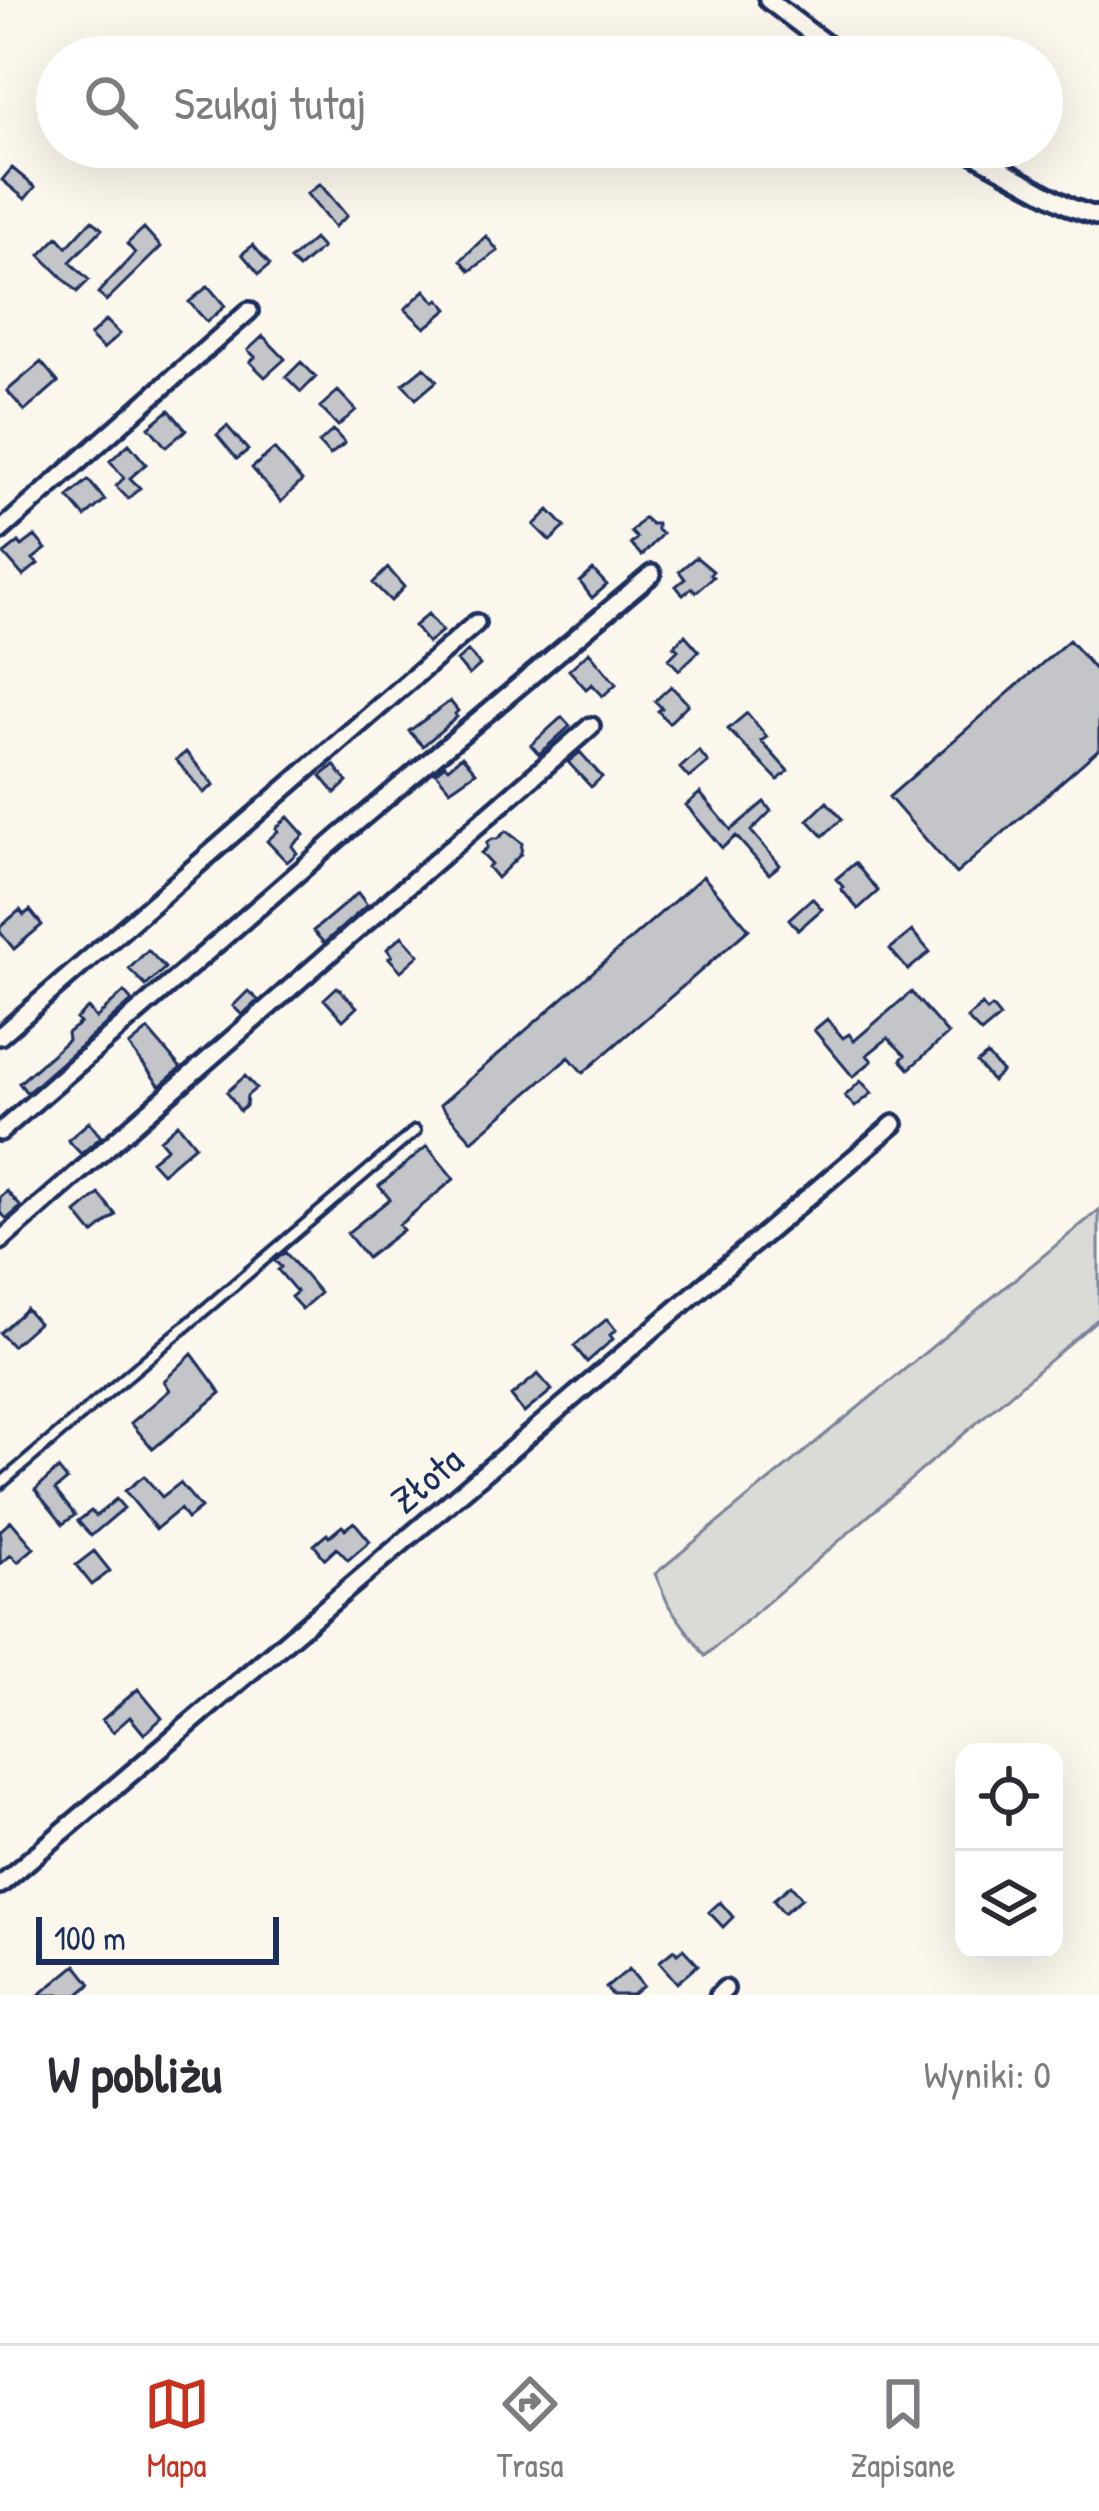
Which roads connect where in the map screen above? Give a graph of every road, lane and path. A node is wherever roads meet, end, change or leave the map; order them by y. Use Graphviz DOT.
graph roads {
  1 [pos="768,0"];
  2 [pos="815,36"];
  3 [pos="999,168"];
  4 [pos="1099,217"];
  5 [pos="249,311"];
  6 [pos="0,531"];
  7 [pos="652,574"];
  8 [pos="476,623"];
  9 [pos="591,726"];
  10 [pos="0,1036"];
  11 [pos="894,1124"];
  12 [pos="415,1131"];
  13 [pos="0,1132"];
  14 [pos="0,1241"];
  15 [pos="0,1484"];
  16 [pos="0,1885"];
  1 -- 2 [label="street"];
  3 -- 4 [label="street"];
  5 -- 6 [label="street"];
  7 -- 13 [label="street"];
  8 -- 10 [label="street"];
  9 -- 14 [label="street"];
  11 -- 16 [label="street, Złota"];
  12 -- 15 [label="lane"];
}
